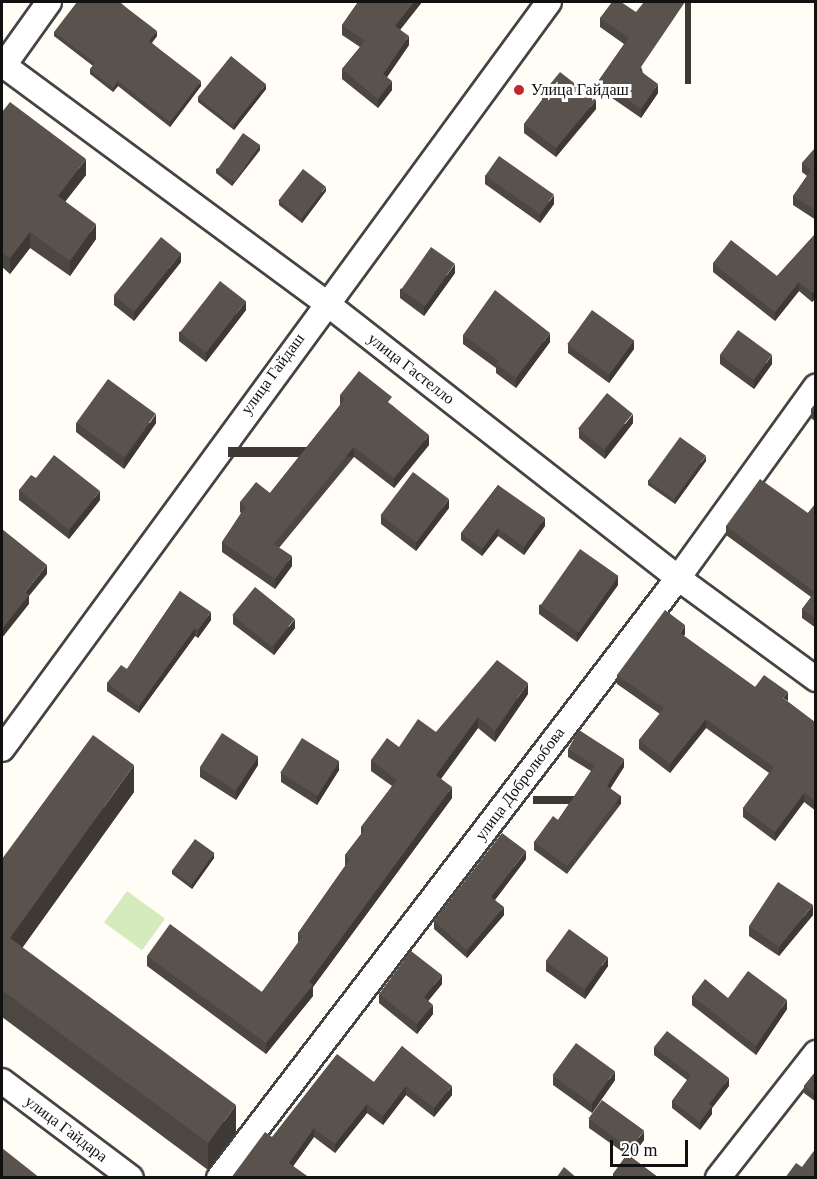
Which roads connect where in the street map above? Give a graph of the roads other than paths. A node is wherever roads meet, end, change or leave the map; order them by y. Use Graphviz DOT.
graph roads {
  1 [pos="49,2"];
  2 [pos="549,2"];
  3 [pos="2,66"];
  4 [pos="325,302"];
  5 [pos="816,387"];
  6 [pos="678,578"];
  7 [pos="816,679"];
  8 [pos="2,749"];
  9 [pos="816,1053"];
  10 [pos="2,1081"];
  11 [pos="131,1178"];
  12 [pos="219,1178"];
  13 [pos="718,1178"];
  1 -- 3 [label="street"];
  2 -- 4 [label="street, улица Гайдаш"];
  3 -- 4 [label="street, улица Гастелло"];
  4 -- 6 [label="street, улица Гастелло"];
  4 -- 8 [label="street, улица Гайдаш"];
  5 -- 6 [label="street, улица Добролюбова"];
  6 -- 7 [label="street, улица Гастелло"];
  6 -- 12 [label="street, улица Добролюбова"];
  9 -- 13 [label="street"];
  10 -- 11 [label="street, улица Гайдара"];
}
